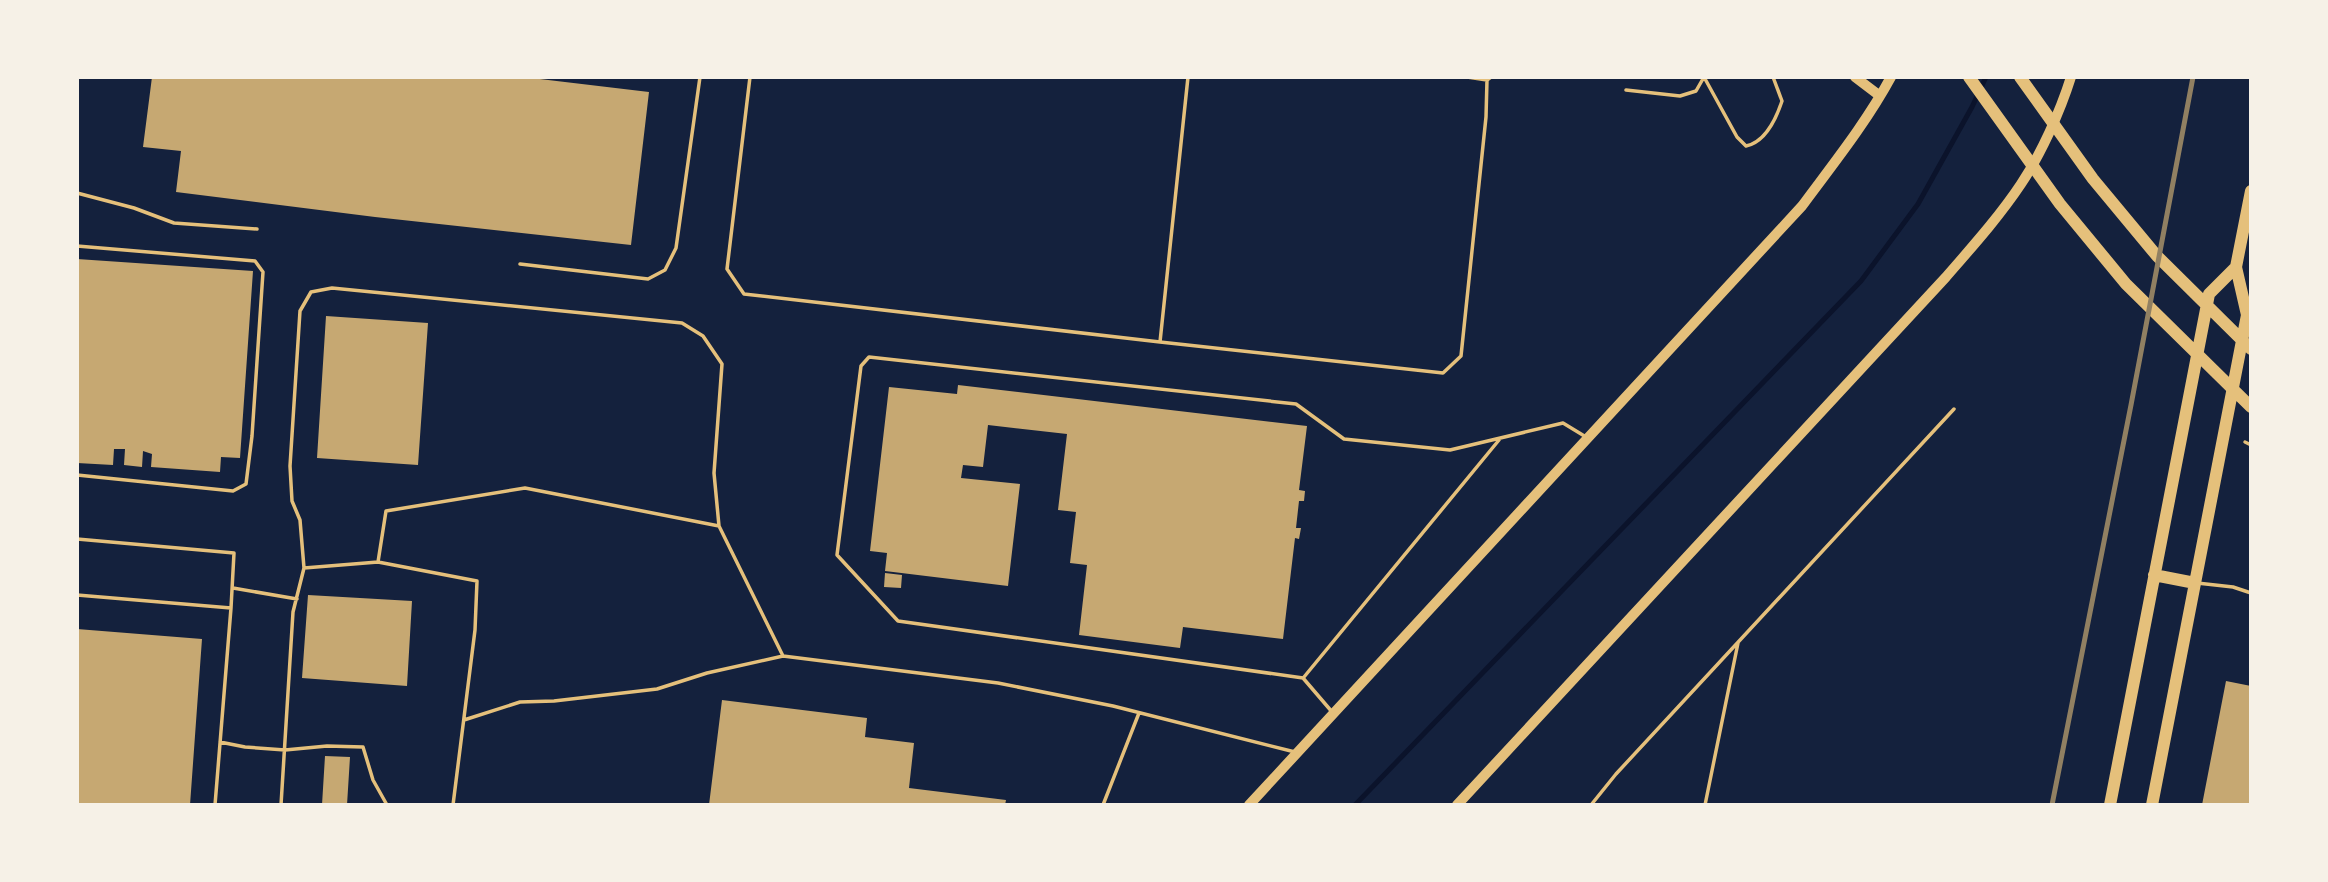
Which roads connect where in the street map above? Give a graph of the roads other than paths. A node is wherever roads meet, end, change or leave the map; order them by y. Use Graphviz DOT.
graph roads {
  1 [pos="700,77"];
  2 [pos="750,77"];
  3 [pos="1188,77"];
  4 [pos="1467,77"];
  5 [pos="1704,77"];
  6 [pos="1773,77"];
  7 [pos="1855,77"];
  8 [pos="1891,77"];
  9 [pos="1969,77"];
  10 [pos="2020,77"];
  11 [pos="2071,77"];
  12 [pos="1489,78"];
  13 [pos="1626,90"];
  14 [pos="1880,96"];
  15 [pos="2251,191"];
  16 [pos="77,193"];
  17 [pos="257,229"];
  18 [pos="77,246"];
  19 [pos="520,264"];
  20 [pos="2236,267"];
  21 [pos="2251,275"];
  22 [pos="1160,342"];
  23 [pos="2251,349"];
  24 [pos="2251,407"];
  25 [pos="1954,409"];
  26 [pos="1500,438"];
  27 [pos="1588,438"];
  28 [pos="77,475"];
  29 [pos="719,526"];
  30 [pos="77,539"];
  31 [pos="378,562"];
  32 [pos="304,568"];
  33 [pos="2154,575"];
  34 [pos="2195,583"];
  35 [pos="233,588"];
  36 [pos="2251,593"];
  37 [pos="77,595"];
  38 [pos="296,599"];
  39 [pos="231,608"];
  40 [pos="1739,641"];
  41 [pos="783,656"];
  42 [pos="1303,678"];
  43 [pos="1139,713"];
  44 [pos="1334,714"];
  45 [pos="464,719"];
  46 [pos="220,742"];
  47 [pos="285,751"];
  48 [pos="1297,753"];
  49 [pos="215,805"];
  50 [pos="281,805"];
  51 [pos="387,805"];
  52 [pos="453,805"];
  53 [pos="1103,805"];
  54 [pos="1249,805"];
  55 [pos="1457,805"];
  56 [pos="1591,805"];
  57 [pos="1705,805"];
  58 [pos="2110,805"];
  59 [pos="2152,805"];
  1 -- 19 [label="lane"];
  2 -- 22 [label="lane"];
  3 -- 22 [label="lane"];
  4 -- 12 [label="lane"];
  5 -- 6 [label="lane"];
  5 -- 13 [label="lane"];
  7 -- 14 [label="street"];
  8 -- 14 [label="street"];
  9 -- 24 [label="main road"];
  10 -- 23 [label="main road"];
  11 -- 55 [label="street"];
  12 -- 22 [label="lane"];
  14 -- 27 [label="street"];
  15 -- 20 [label="main road"];
  16 -- 17 [label="lane"];
  18 -- 28 [label="lane"];
  20 -- 21 [label="main road"];
  20 -- 33 [label="main road"];
  20 -- 34 [label="main road"];
  25 -- 40 [label="lane"];
  26 -- 27 [label="lane"];
  26 -- 42 [label="lane"];
  26 -- 42 [label="lane"];
  27 -- 44 [label="street"];
  29 -- 31 [label="lane"];
  29 -- 32 [label="lane"];
  29 -- 41 [label="lane"];
  30 -- 35 [label="lane"];
  31 -- 32 [label="lane"];
  31 -- 45 [label="lane"];
  32 -- 38 [label="lane"];
  33 -- 34 [label="main road"];
  33 -- 58 [label="main road"];
  34 -- 36 [label="lane"];
  34 -- 59 [label="main road"];
  35 -- 38 [label="lane"];
  35 -- 39 [label="lane"];
  37 -- 39 [label="lane"];
  38 -- 47 [label="lane"];
  39 -- 46 [label="lane"];
  40 -- 56 [label="lane"];
  40 -- 57 [label="lane"];
  41 -- 43 [label="lane"];
  41 -- 45 [label="lane"];
  42 -- 44 [label="lane"];
  43 -- 48 [label="lane"];
  43 -- 53 [label="lane"];
  44 -- 48 [label="street"];
  45 -- 52 [label="lane"];
  46 -- 47 [label="lane"];
  46 -- 49 [label="lane"];
  47 -- 50 [label="lane"];
  47 -- 51 [label="lane"];
  48 -- 54 [label="street"];
}
